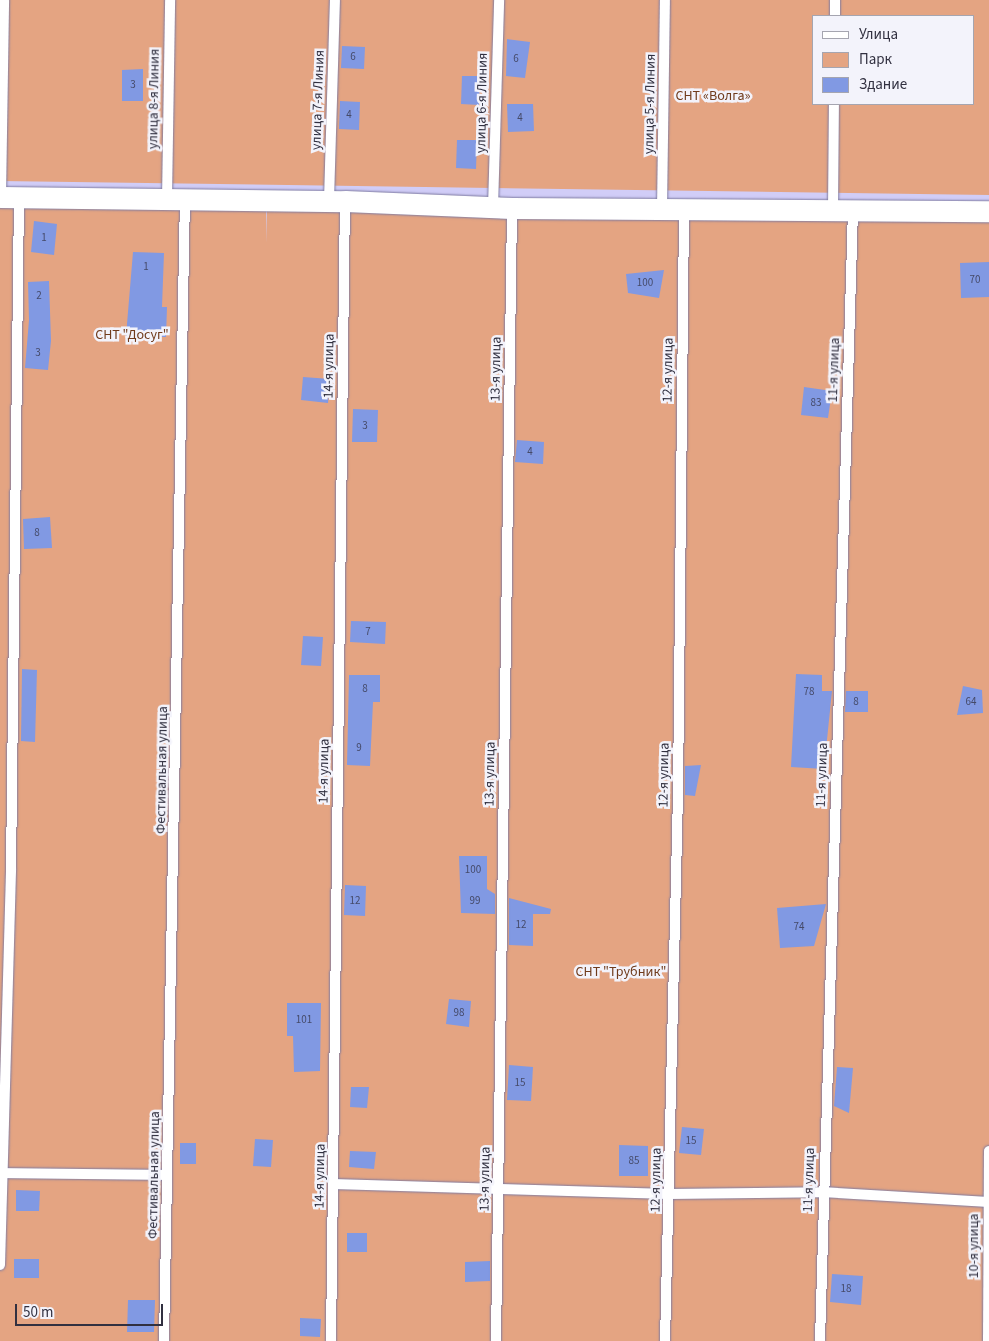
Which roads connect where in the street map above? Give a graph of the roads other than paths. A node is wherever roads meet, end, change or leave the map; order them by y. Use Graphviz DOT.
graph roads {
  1 [pos="4,0"];
  2 [pos="170,0"];
  3 [pos="335,0"];
  4 [pos="498,0"];
  5 [pos="666,0"];
  6 [pos="835,0"];
  7 [pos="835,15"];
  8 [pos="834,105"];
  9 [pos="7,197"];
  10 [pos="176,199"];
  11 [pos="337,200"];
  12 [pos="503,207"];
  13 [pos="662,209"];
  14 [pos="684,209"];
  15 [pos="843,210"];
  16 [pos="989,211"];
  17 [pos="989,1151"];
  18 [pos="1,1173"];
  19 [pos="167,1175"];
  20 [pos="333,1184"];
  21 [pos="498,1189"];
  22 [pos="822,1192"];
  23 [pos="669,1194"];
  24 [pos="988,1202"];
  25 [pos="0,1265"];
  26 [pos="164,1341"];
  27 [pos="331,1341"];
  28 [pos="496,1341"];
  29 [pos="665,1341"];
  30 [pos="820,1341"];
  31 [pos="988,1341"];
  1 -- 9 [label="lane"];
  2 -- 10 [label="lane, улица 8-я Линия"];
  3 -- 11 [label="lane, улица 7-я Линия"];
  4 -- 12 [label="lane, улица 6-я Линия"];
  5 -- 13 [label="lane, улица 5-я Линия"];
  6 -- 7 [label="lane"];
  8 -- 15 [label="lane, 11-я улица"];
  9 -- 10 [label="street"];
  9 -- 18 [label="lane"];
  10 -- 11 [label="street"];
  10 -- 19 [label="lane, Фестивальная улица"];
  11 -- 12 [label="street"];
  11 -- 20 [label="lane, 14-я улица"];
  12 -- 13 [label="street"];
  12 -- 21 [label="lane, 13-я улица"];
  13 -- 14 [label="street"];
  14 -- 15 [label="street"];
  14 -- 23 [label="lane, 12-я улица"];
  15 -- 16 [label="street"];
  15 -- 22 [label="lane, 11-я улица"];
  17 -- 24 [label="lane, 10-я улица"];
  18 -- 19 [label="lane"];
  18 -- 25 [label="lane"];
  19 -- 26 [label="lane, Фестивальная улица"];
  20 -- 21 [label="lane"];
  20 -- 27 [label="lane, 14-я улица"];
  21 -- 23 [label="lane"];
  21 -- 28 [label="lane, 13-я улица"];
  22 -- 23 [label="lane"];
  22 -- 24 [label="lane"];
  22 -- 30 [label="lane, 11-я улица"];
  23 -- 29 [label="lane, 12-я улица"];
  24 -- 31 [label="lane, 10-я улица"];
}
